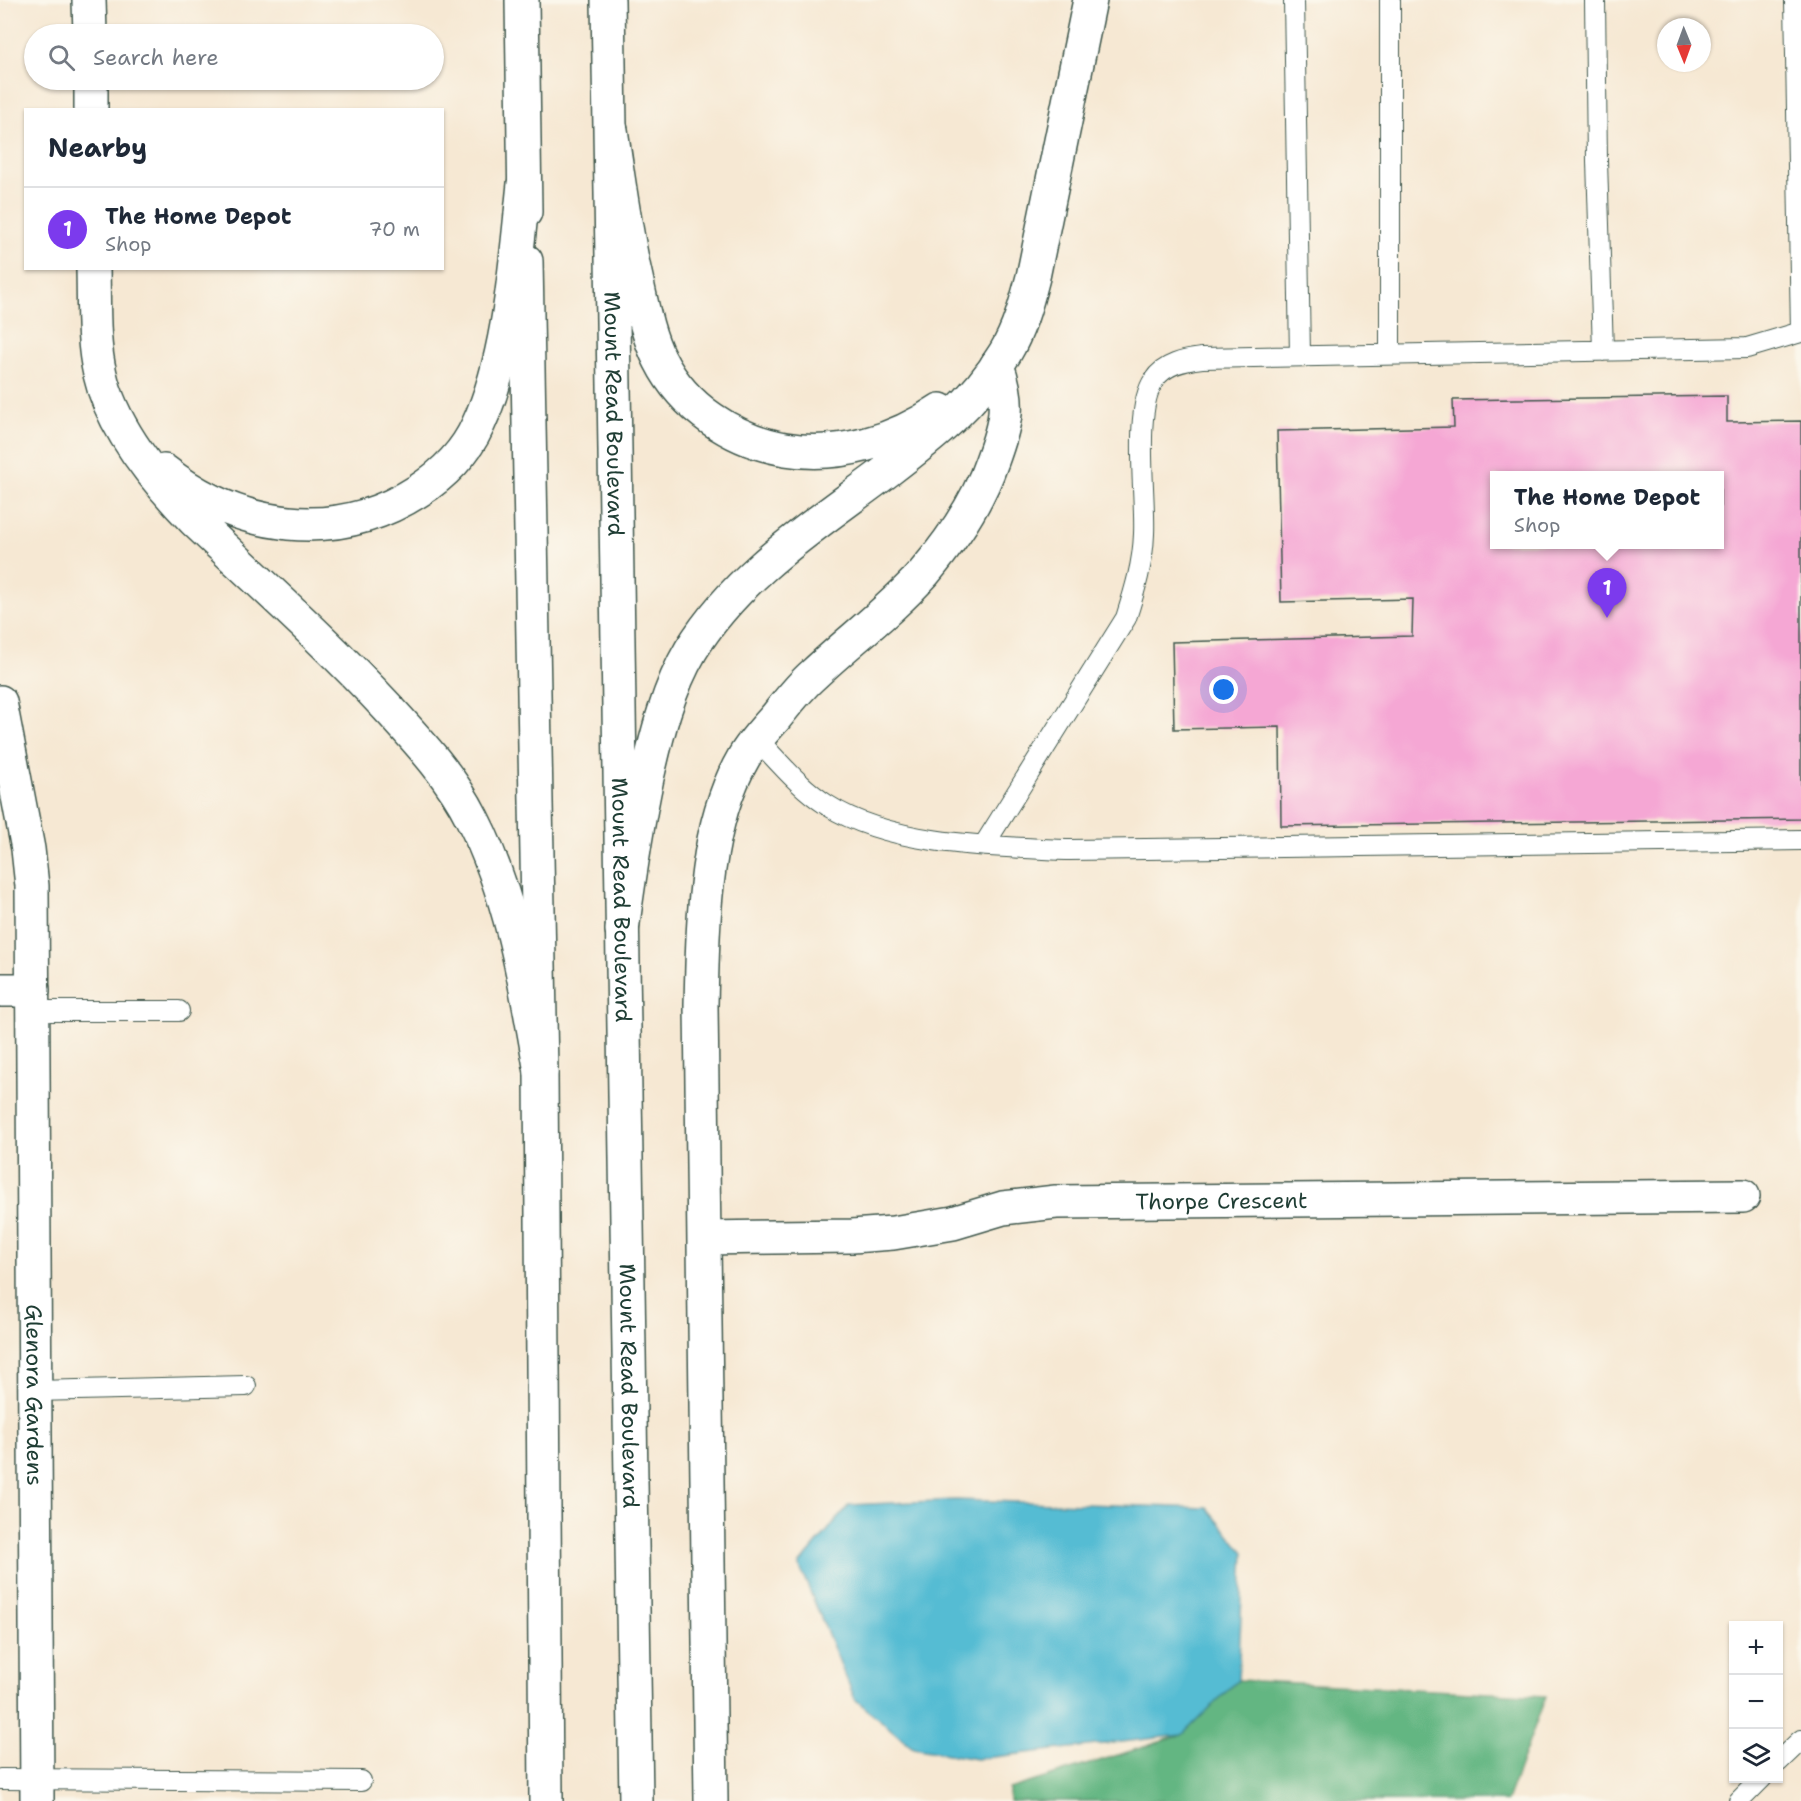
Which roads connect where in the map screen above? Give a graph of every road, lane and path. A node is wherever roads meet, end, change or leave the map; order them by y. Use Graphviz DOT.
graph roads {
  1 [pos="90,0"];
  2 [pos="522,0"];
  3 [pos="608,0"];
  4 [pos="1089,0"];
  5 [pos="1294,0"];
  6 [pos="1390,0"];
  7 [pos="1595,0"];
  8 [pos="1795,0"];
  9 [pos="90,24"];
  10 [pos="91,90"];
  11 [pos="91,108"];
  12 [pos="610,130"];
  13 [pos="524,184"];
  14 [pos="93,270"];
  15 [pos="1801,332"];
  16 [pos="1603,351"];
  17 [pos="1390,354"];
  18 [pos="1300,356"];
  19 [pos="997,365"];
  20 [pos="128,436"];
  21 [pos="0,702"];
  22 [pos="757,739"];
  23 [pos="1801,840"];
  24 [pos="984,845"];
  25 [pos="622,930"];
  26 [pos="0,990"];
  27 [pos="33,1000"];
  28 [pos="179,1011"];
  29 [pos="541,1072"];
  30 [pos="1743,1196"];
  31 [pos="705,1238"];
  32 [pos="246,1386"];
  33 [pos="35,1391"];
  34 [pos="1801,1740"];
  35 [pos="1783,1758"];
  36 [pos="0,1779"];
  37 [pos="361,1781"];
  38 [pos="1758,1783"];
  39 [pos="37,1790"];
  40 [pos="546,1801"];
  41 [pos="636,1801"];
  42 [pos="711,1801"];
  43 [pos="1739,1801"];
  1 -- 9 [label="main road"];
  2 -- 13 [label="main road"];
  3 -- 12 [label="main road, Mount Read Boulevard"];
  4 -- 19 [label="main road"];
  5 -- 18 [label="lane"];
  6 -- 17 [label="lane"];
  7 -- 16 [label="lane"];
  8 -- 15 [label="lane"];
  10 -- 11 [label="main road"];
  12 -- 19 [label="main road"];
  12 -- 25 [label="main road, Mount Read Boulevard"];
  13 -- 20 [label="main road"];
  13 -- 29 [label="main road"];
  14 -- 20 [label="main road"];
  15 -- 16 [label="lane"];
  16 -- 17 [label="lane"];
  17 -- 18 [label="lane"];
  18 -- 24 [label="lane"];
  19 -- 22 [label="main road"];
  19 -- 25 [label="main road"];
  20 -- 29 [label="main road"];
  21 -- 27 [label="main road, Glenora Gardens"];
  22 -- 24 [label="lane"];
  22 -- 31 [label="main road"];
  23 -- 24 [label="lane"];
  25 -- 41 [label="main road, Mount Read Boulevard"];
  26 -- 27 [label="main road"];
  27 -- 28 [label="lane"];
  27 -- 33 [label="main road, Glenora Gardens"];
  29 -- 40 [label="main road"];
  30 -- 31 [label="main road, Thorpe Crescent"];
  31 -- 42 [label="main road"];
  32 -- 33 [label="lane"];
  33 -- 39 [label="main road, Glenora Gardens"];
  34 -- 35 [label="lane"];
  36 -- 39 [label="lane"];
  37 -- 39 [label="lane"];
  38 -- 43 [label="lane"];
}
